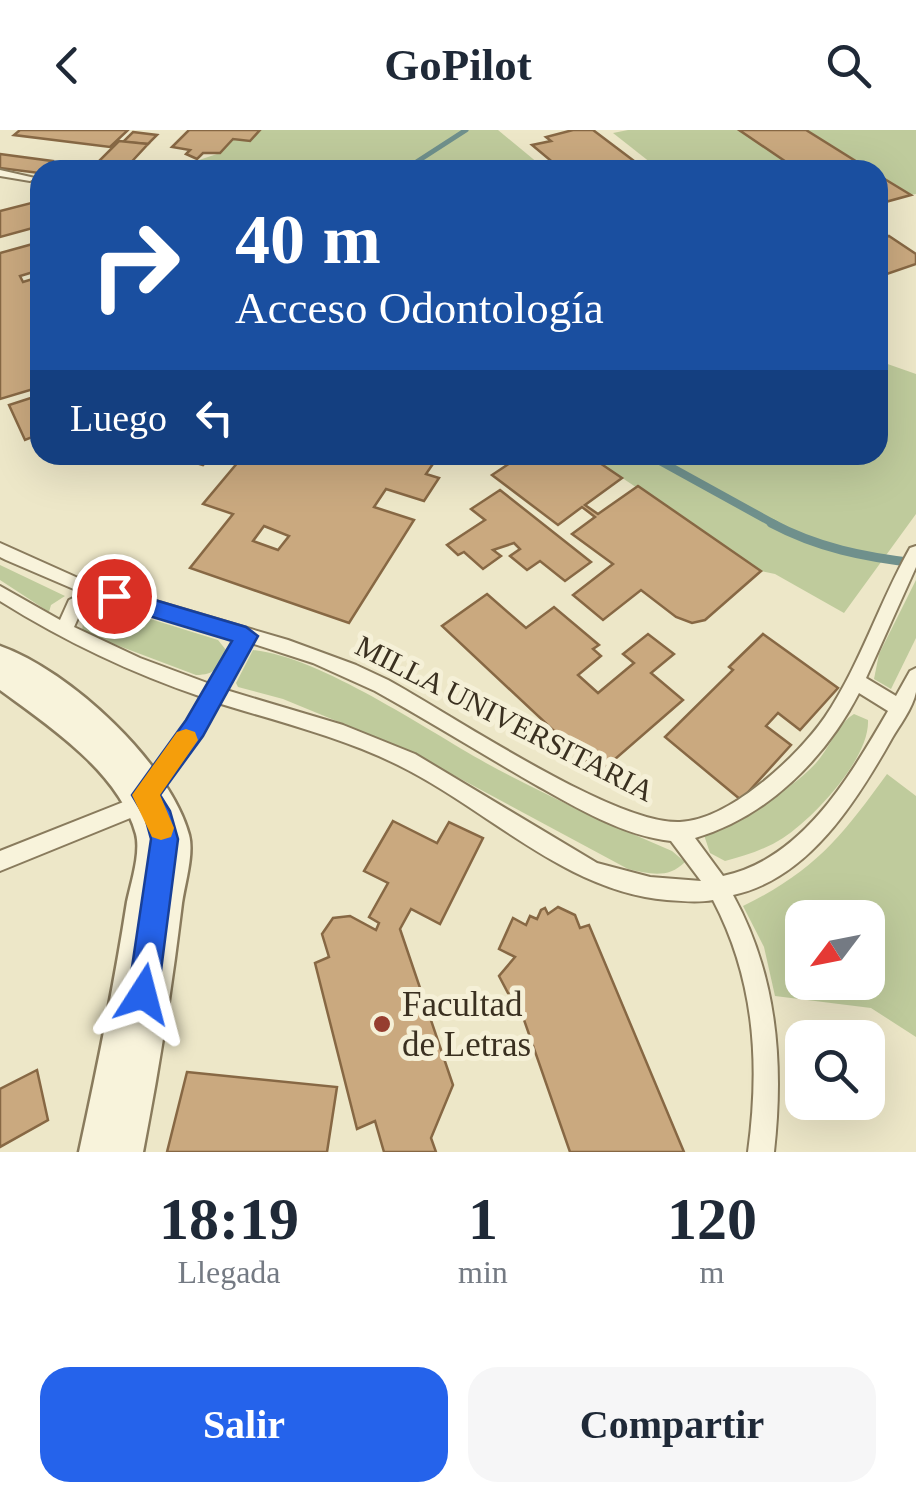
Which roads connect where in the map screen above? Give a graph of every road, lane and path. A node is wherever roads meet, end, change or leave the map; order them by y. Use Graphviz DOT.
graph roads {
  1 [pos="0,173"];
  2 [pos="30,178"];
  3 [pos="0,548"];
  4 [pos="916,552"];
  5 [pos="100,592"];
  6 [pos="0,593"];
  7 [pos="64,631"];
  8 [pos="246,636"];
  9 [pos="0,665"];
  10 [pos="916,676"];
  11 [pos="855,681"];
  12 [pos="214,694"];
  13 [pos="899,708"];
  14 [pos="147,798"];
  15 [pos="678,833"];
  16 [pos="0,861"];
  17 [pos="719,890"];
  18 [pos="111,1152"];
  19 [pos="761,1152"];
  1 -- 2 [label="lane"];
  3 -- 5 [label="lane, MILLA UNIVERSITARIA"];
  4 -- 11 [label="lane, MILLA UNIVERSITARIA"];
  5 -- 7 [label="lane"];
  5 -- 8 [label="lane, MILLA UNIVERSITARIA"];
  6 -- 7 [label="lane"];
  7 -- 12 [label="lane"];
  8 -- 12 [label="lane"];
  8 -- 15 [label="lane, MILLA UNIVERSITARIA"];
  9 -- 14 [label="street"];
  10 -- 13 [label="lane"];
  11 -- 13 [label="lane"];
  11 -- 15 [label="lane, MILLA UNIVERSITARIA"];
  12 -- 14 [label="lane"];
  12 -- 17 [label="lane"];
  13 -- 17 [label="lane"];
  14 -- 16 [label="lane"];
  14 -- 18 [label="street"];
  15 -- 17 [label="lane"];
  17 -- 19 [label="lane"];
}
